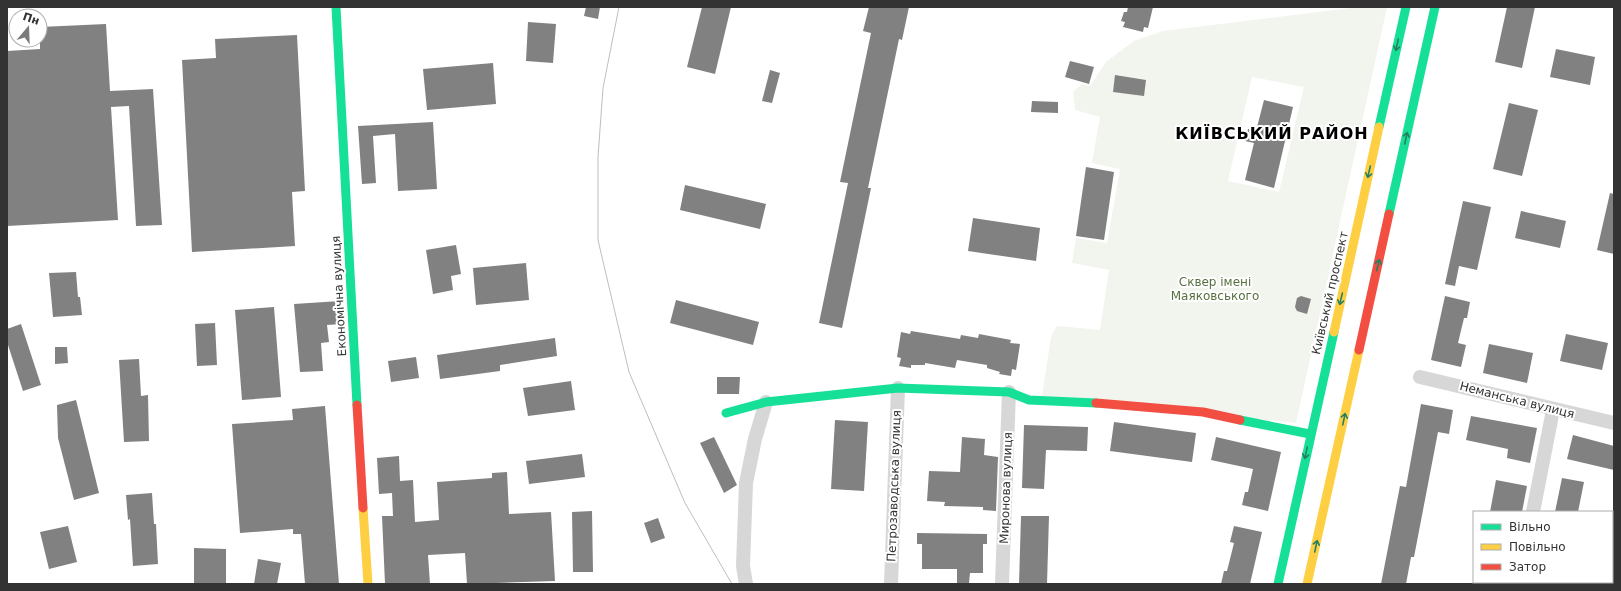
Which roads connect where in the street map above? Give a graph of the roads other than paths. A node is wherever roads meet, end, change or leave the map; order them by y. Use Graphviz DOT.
graph roads {
  1 [pos="336,7"];
  2 [pos="1406,7"];
  3 [pos="1435,7"];
  4 [pos="1420,377"];
  5 [pos="898,388"];
  6 [pos="1009,392"];
  7 [pos="766,402"];
  8 [pos="1553,410"];
  9 [pos="726,414"];
  10 [pos="1614,423"];
  11 [pos="1310,434"];
  12 [pos="1533,511"];
  13 [pos="368,584"];
  14 [pos="746,584"];
  15 [pos="890,584"];
  16 [pos="1002,584"];
  17 [pos="1278,584"];
  18 [pos="1307,584"];
  1 -- 13 [label="main road, Економічна вулиця"];
  2 -- 11 [label="main road, Київський проспект, one-way"];
  18 -- 3 [label="main road, one-way"];
  4 -- 8 [label="street, Неманська вулиця"];
  5 -- 6 [label="main road"];
  5 -- 7 [label="main road"];
  5 -- 15 [label="street, Петрозаводська вулиця"];
  6 -- 11 [label="main road"];
  6 -- 16 [label="street, Миронова вулиця"];
  7 -- 9 [label="main road"];
  7 -- 14 [label="street"];
  8 -- 10 [label="street, Неманська вулиця"];
  8 -- 12 [label="street"];
  11 -- 17 [label="main road, Київський проспект, one-way"];
}
